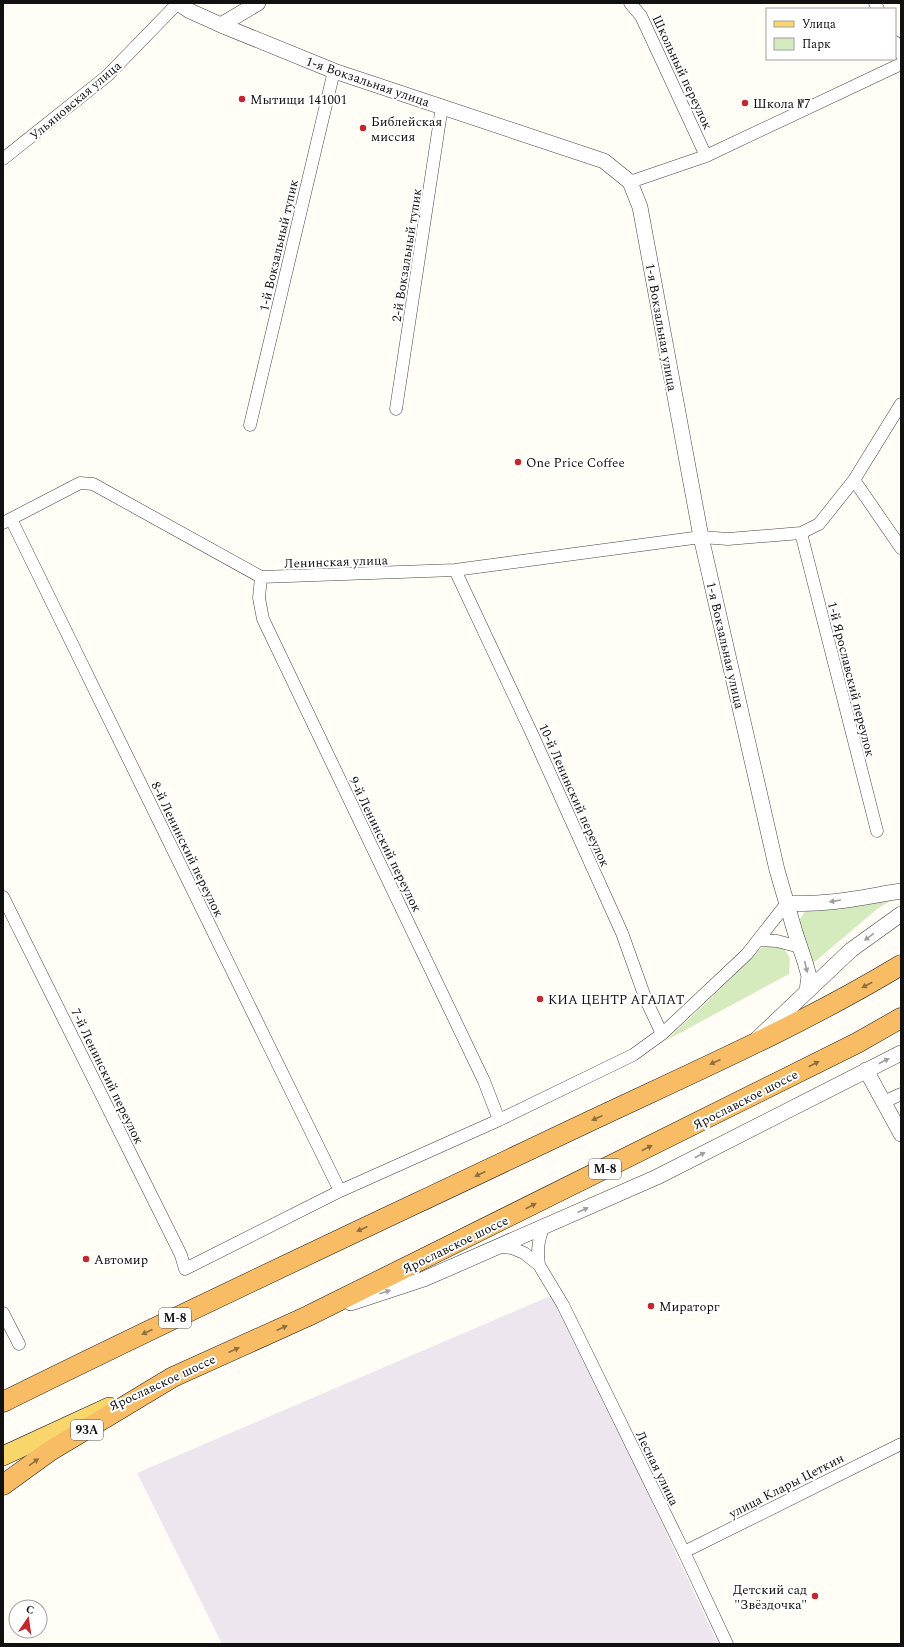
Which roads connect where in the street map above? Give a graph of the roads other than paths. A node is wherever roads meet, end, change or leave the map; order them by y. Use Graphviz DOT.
graph roads {
  1 [pos="178,3"];
  2 [pos="258,3"];
  3 [pos="630,3"];
  4 [pos="221,25"];
  5 [pos="896,44"];
  6 [pos="901,54"];
  7 [pos="901,64"];
  8 [pos="334,71"];
  9 [pos="442,106"];
  10 [pos="706,156"];
  11 [pos="3,159"];
  12 [pos="630,182"];
  13 [pos="901,404"];
  14 [pos="396,409"];
  15 [pos="250,425"];
  16 [pos="854,480"];
  17 [pos="7,521"];
  18 [pos="801,533"];
  19 [pos="701,537"];
  20 [pos="901,548"];
  21 [pos="455,570"];
  22 [pos="262,577"];
  23 [pos="877,831"];
  24 [pos="901,891"];
  25 [pos="3,897"];
  26 [pos="787,903"];
  27 [pos="901,914"];
  28 [pos="758,940"];
  29 [pos="800,947"];
  30 [pos="901,965"];
  31 [pos="807,991"];
  32 [pos="901,1018"];
  33 [pos="662,1034"];
  34 [pos="750,1045"];
  35 [pos="901,1053"];
  36 [pos="866,1070"];
  37 [pos="901,1094"];
  38 [pos="884,1102"];
  39 [pos="499,1120"];
  40 [pos="901,1134"];
  41 [pos="340,1191"];
  42 [pos="544,1226"];
  43 [pos="498,1247"];
  44 [pos="538,1265"];
  45 [pos="3,1313"];
  46 [pos="308,1316"];
  47 [pos="19,1344"];
  48 [pos="117,1346"];
  49 [pos="173,1377"];
  50 [pos="3,1393"];
  51 [pos="3,1402"];
  52 [pos="901,1444"];
  53 [pos="3,1456"];
  54 [pos="3,1485"];
  55 [pos="684,1552"];
  56 [pos="727,1644"];
  1 -- 4 [label="street, Ульяновская улица"];
  1 -- 11 [label="street, Ульяновская улица"];
  2 -- 4 [label="street"];
  3 -- 10 [label="street, Школьный переулок"];
  4 -- 8 [label="street, 1-я Вокзальная улица"];
  5 -- 6 [label="street"];
  7 -- 10 [label="street"];
  8 -- 9 [label="street, 1-я Вокзальная улица"];
  8 -- 15 [label="street, 1-й Вокзальный тупик"];
  9 -- 12 [label="street, 1-я Вокзальная улица"];
  9 -- 14 [label="street, 2-й Вокзальный тупик"];
  10 -- 12 [label="street"];
  12 -- 19 [label="street, 1-я Вокзальная улица"];
  13 -- 16 [label="street"];
  16 -- 18 [label="street"];
  16 -- 20 [label="street"];
  17 -- 22 [label="street"];
  17 -- 41 [label="street, 8-й Ленинский переулок"];
  18 -- 19 [label="street, Ленинская улица"];
  18 -- 23 [label="street, 1-й Ярославский переулок"];
  19 -- 21 [label="street, Ленинская улица"];
  19 -- 26 [label="street, 1-я Вокзальная улица"];
  21 -- 22 [label="street, Ленинская улица"];
  21 -- 33 [label="street, 10-й Ленинский переулок"];
  22 -- 39 [label="street, 9-й Ленинский переулок"];
  24 -- 26 [label="street, one-way"];
  25 -- 41 [label="street, 7-й Ленинский переулок"];
  26 -- 28 [label="street"];
  26 -- 29 [label="street, 1-я Вокзальная улица"];
  27 -- 31 [label="street, one-way"];
  28 -- 29 [label="street"];
  28 -- 33 [label="street"];
  29 -- 31 [label="street, 1-я Вокзальная улица, one-way"];
  30 -- 34 [label="highway, М-8, one-way"];
  31 -- 34 [label="street"];
  46 -- 32 [label="highway, Ярославское шоссе / М-8, one-way"];
  33 -- 39 [label="street"];
  34 -- 48 [label="highway, М-8, one-way"];
  36 -- 35 [label="street, one-way"];
  36 -- 38 [label="street"];
  42 -- 36 [label="street, one-way"];
  37 -- 38 [label="street"];
  38 -- 40 [label="street"];
  39 -- 41 [label="street"];
  42 -- 43 [label="street"];
  42 -- 44 [label="street"];
  43 -- 44 [label="street"];
  46 -- 43 [label="street, one-way"];
  44 -- 55 [label="street, Лесная улица"];
  45 -- 47 [label="street"];
  49 -- 46 [label="highway, Ярославское шоссе / М-8, one-way"];
  48 -- 50 [label="highway"];
  48 -- 51 [label="highway, М-8"];
  49 -- 53 [label="main road, Ярославское шоссе / М-8"];
  54 -- 49 [label="highway, 93A, one-way"];
  52 -- 55 [label="street, улица Клары Цеткин"];
  55 -- 56 [label="street, Лесная улица"];
}
